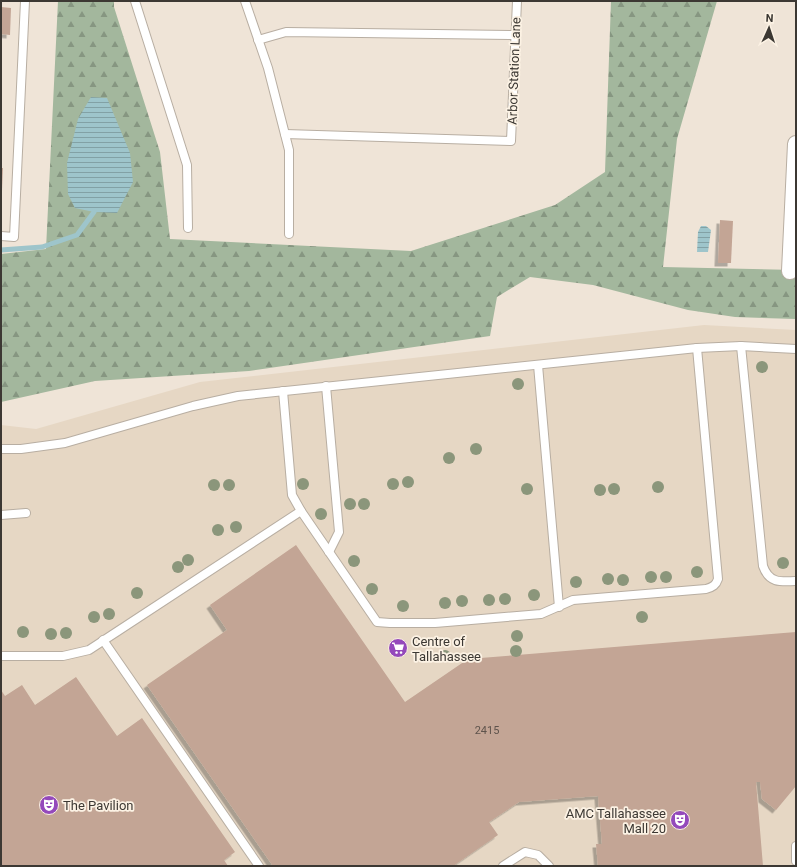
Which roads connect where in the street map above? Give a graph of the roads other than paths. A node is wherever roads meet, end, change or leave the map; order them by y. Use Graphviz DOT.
graph roads {
  1 [pos="24,1"];
  2 [pos="135,1"];
  3 [pos="245,1"];
  4 [pos="517,1"];
  5 [pos="516,35"];
  6 [pos="258,40"];
  7 [pos="285,134"];
  8 [pos="796,144"];
  9 [pos="188,228"];
  10 [pos="289,234"];
  11 [pos="1,236"];
  12 [pos="790,271"];
  13 [pos="741,346"];
  14 [pos="697,348"];
  15 [pos="796,349"];
  16 [pos="538,365"];
  17 [pos="326,386"];
  18 [pos="283,391"];
  19 [pos="1,449"];
  20 [pos="301,511"];
  21 [pos="26,513"];
  22 [pos="1,515"];
  23 [pos="329,552"];
  24 [pos="796,581"];
  25 [pos="559,607"];
  26 [pos="104,640"];
  27 [pos="1,656"];
  28 [pos="796,846"];
  29 [pos="796,861"];
  30 [pos="259,866"];
  31 [pos="503,866"];
  32 [pos="549,866"];
  1 -- 11 [label="lane"];
  2 -- 9 [label="lane"];
  3 -- 6 [label="lane"];
  4 -- 5 [label="lane, Arbor Station Lane"];
  5 -- 6 [label="lane"];
  5 -- 7 [label="lane, Arbor Station Lane"];
  6 -- 7 [label="lane"];
  7 -- 10 [label="lane"];
  8 -- 12 [label="street"];
  13 -- 14 [label="lane"];
  13 -- 15 [label="lane"];
  13 -- 24 [label="lane"];
  14 -- 16 [label="lane"];
  14 -- 25 [label="lane"];
  16 -- 17 [label="lane"];
  16 -- 25 [label="lane"];
  17 -- 18 [label="lane"];
  17 -- 23 [label="lane"];
  18 -- 19 [label="lane"];
  18 -- 20 [label="lane"];
  20 -- 23 [label="lane"];
  20 -- 26 [label="lane"];
  21 -- 22 [label="lane"];
  23 -- 25 [label="lane"];
  26 -- 27 [label="lane"];
  26 -- 30 [label="lane"];
  28 -- 29 [label="lane"];
  31 -- 32 [label="lane"];
}
